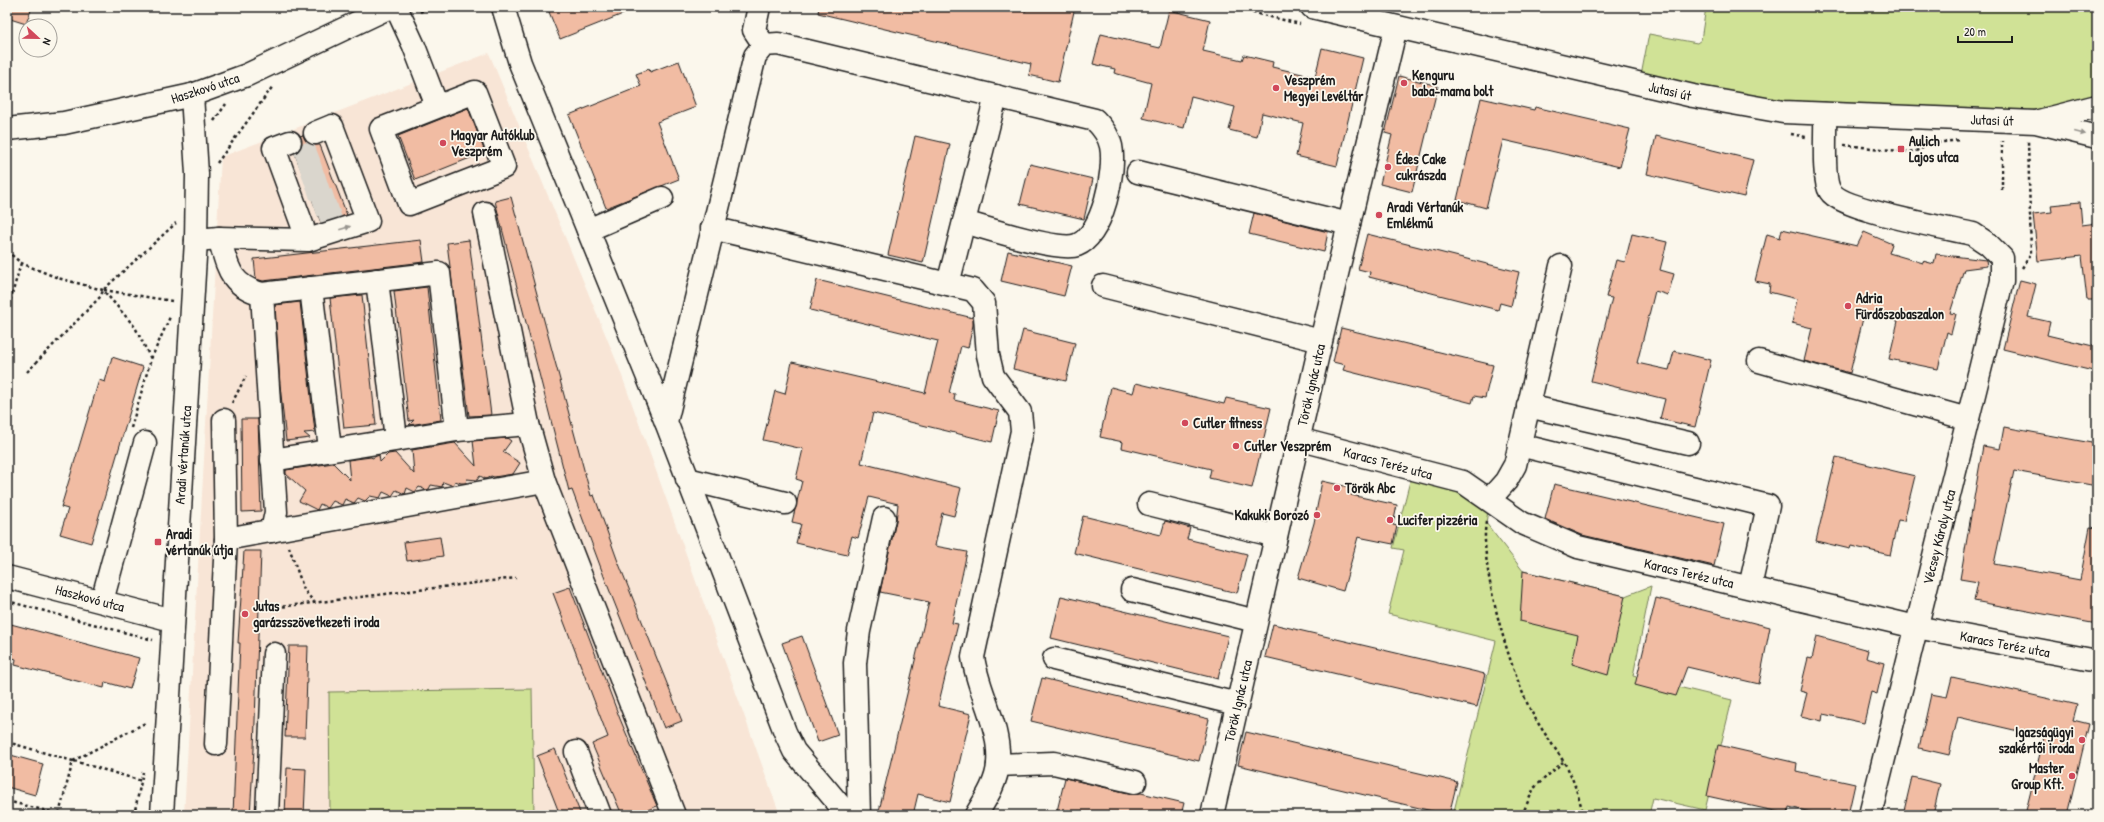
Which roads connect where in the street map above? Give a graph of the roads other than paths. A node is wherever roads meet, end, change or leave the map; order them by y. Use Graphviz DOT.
graph roads {
  1 [pos="503,7"];
  2 [pos="759,7"];
  3 [pos="1312,7"];
  4 [pos="396,12"];
  5 [pos="1362,13"];
  6 [pos="1396,27"];
  7 [pos="764,45"];
  8 [pos="192,95"];
  9 [pos="996,96"];
  10 [pos="437,106"];
  11 [pos="2097,106"];
  12 [pos="1825,114"];
  13 [pos="7,129"];
  14 [pos="2032,129"];
  15 [pos="2097,137"];
  16 [pos="1138,172"];
  17 [pos="340,173"];
  18 [pos="662,198"];
  19 [pos="485,213"];
  20 [pos="964,222"];
  21 [pos="1349,224"];
  22 [pos="712,228"];
  23 [pos="588,230"];
  24 [pos="219,238"];
  25 [pos="196,240"];
  26 [pos="1560,266"];
  27 [pos="377,280"];
  28 [pos="948,284"];
  29 [pos="1104,286"];
  30 [pos="311,288"];
  31 [pos="262,294"];
  32 [pos="1321,341"];
  33 [pos="1759,361"];
  34 [pos="1528,406"];
  35 [pos="1968,419"];
  36 [pos="224,420"];
  37 [pos="666,422"];
  38 [pos="528,424"];
  39 [pos="457,430"];
  40 [pos="396,439"];
  41 [pos="1298,439"];
  42 [pos="145,443"];
  43 [pos="1688,443"];
  44 [pos="1519,445"];
  45 [pos="330,450"];
  46 [pos="272,460"];
  47 [pos="688,479"];
  48 [pos="544,481"];
  49 [pos="1490,499"];
  50 [pos="785,504"];
  51 [pos="1149,504"];
  52 [pos="884,518"];
  53 [pos="272,531"];
  54 [pos="1276,536"];
  55 [pos="226,539"];
  56 [pos="7,576"];
  57 [pos="1750,587"];
  58 [pos="1132,590"];
  59 [pos="102,601"];
  60 [pos="172,620"];
  61 [pos="1256,621"];
  62 [pos="1916,627"];
  63 [pos="274,654"];
  64 [pos="1054,659"];
  65 [pos="2097,661"];
  66 [pos="1237,704"];
  67 [pos="216,744"];
  68 [pos="576,752"];
  69 [pos="998,765"];
  70 [pos="1135,782"];
  71 [pos="162,815"];
  72 [pos="267,815"];
  73 [pos="600,815"];
  74 [pos="674,815"];
  75 [pos="848,815"];
  76 [pos="859,815"];
  77 [pos="976,815"];
  78 [pos="1212,815"];
  79 [pos="1870,815"];
  1 -- 23 [label="street"];
  2 -- 7 [label="street"];
  3 -- 5 [label="street, Jutasi út"];
  4 -- 8 [label="street, Haszkovó utca"];
  4 -- 10 [label="street"];
  5 -- 6 [label="street, Jutasi út"];
  6 -- 12 [label="street, Jutasi út"];
  6 -- 21 [label="street, Török Ignác utca"];
  7 -- 9 [label="street"];
  7 -- 22 [label="street"];
  8 -- 13 [label="street, Haszkovó utca"];
  8 -- 25 [label="street, Aradi vértanúk utca"];
  9 -- 20 [label="street"];
  9 -- 20 [label="street"];
  10 -- 10 [label="street"];
  11 -- 14 [label="street, Jutasi út"];
  12 -- 14 [label="street, Jutasi út"];
  12 -- 35 [label="street, Vécsey Károly utca"];
  14 -- 15 [label="street, Jutasi út, one-way"];
  16 -- 21 [label="street"];
  24 -- 17 [label="street, one-way"];
  18 -- 23 [label="street"];
  19 -- 38 [label="street"];
  20 -- 28 [label="street"];
  21 -- 32 [label="street, Török Ignác utca"];
  22 -- 28 [label="street"];
  22 -- 37 [label="street"];
  23 -- 37 [label="street"];
  24 -- 25 [label="street"];
  24 -- 31 [label="street"];
  25 -- 60 [label="street, Aradi vértanúk utca"];
  26 -- 34 [label="street"];
  27 -- 30 [label="street"];
  27 -- 39 [label="street"];
  27 -- 40 [label="street"];
  28 -- 69 [label="street"];
  29 -- 32 [label="street"];
  30 -- 31 [label="street"];
  30 -- 45 [label="street"];
  31 -- 46 [label="street"];
  32 -- 41 [label="street, Török Ignác utca"];
  33 -- 35 [label="street"];
  34 -- 43 [label="street"];
  34 -- 44 [label="street"];
  35 -- 62 [label="street, Vécsey Károly utca"];
  36 -- 55 [label="street"];
  37 -- 47 [label="street"];
  38 -- 39 [label="street"];
  38 -- 48 [label="street"];
  39 -- 40 [label="street"];
  40 -- 45 [label="street"];
  41 -- 49 [label="street, Karacs Teréz utca"];
  41 -- 54 [label="street, Török Ignác utca"];
  42 -- 59 [label="street"];
  44 -- 49 [label="street"];
  44 -- 57 [label="street"];
  45 -- 46 [label="street"];
  46 -- 53 [label="street"];
  47 -- 50 [label="street"];
  47 -- 75 [label="street"];
  48 -- 53 [label="street"];
  48 -- 74 [label="street"];
  49 -- 57 [label="street, Karacs Teréz utca"];
  51 -- 54 [label="street"];
  52 -- 76 [label="street"];
  53 -- 55 [label="street"];
  54 -- 61 [label="street, Török Ignác utca"];
  55 -- 67 [label="street"];
  56 -- 59 [label="street, Haszkovó utca"];
  57 -- 62 [label="street, Karacs Teréz utca"];
  58 -- 61 [label="street"];
  59 -- 60 [label="street, Haszkovó utca"];
  60 -- 71 [label="street, Aradi vértanúk utca"];
  61 -- 66 [label="street, Török Ignác utca"];
  62 -- 65 [label="street, Karacs Teréz utca"];
  62 -- 79 [label="street, Vécsey Károly utca"];
  63 -- 72 [label="street"];
  64 -- 66 [label="street"];
  66 -- 78 [label="street, Török Ignác utca"];
  68 -- 73 [label="street"];
  69 -- 70 [label="street"];
  69 -- 77 [label="street"];
}
